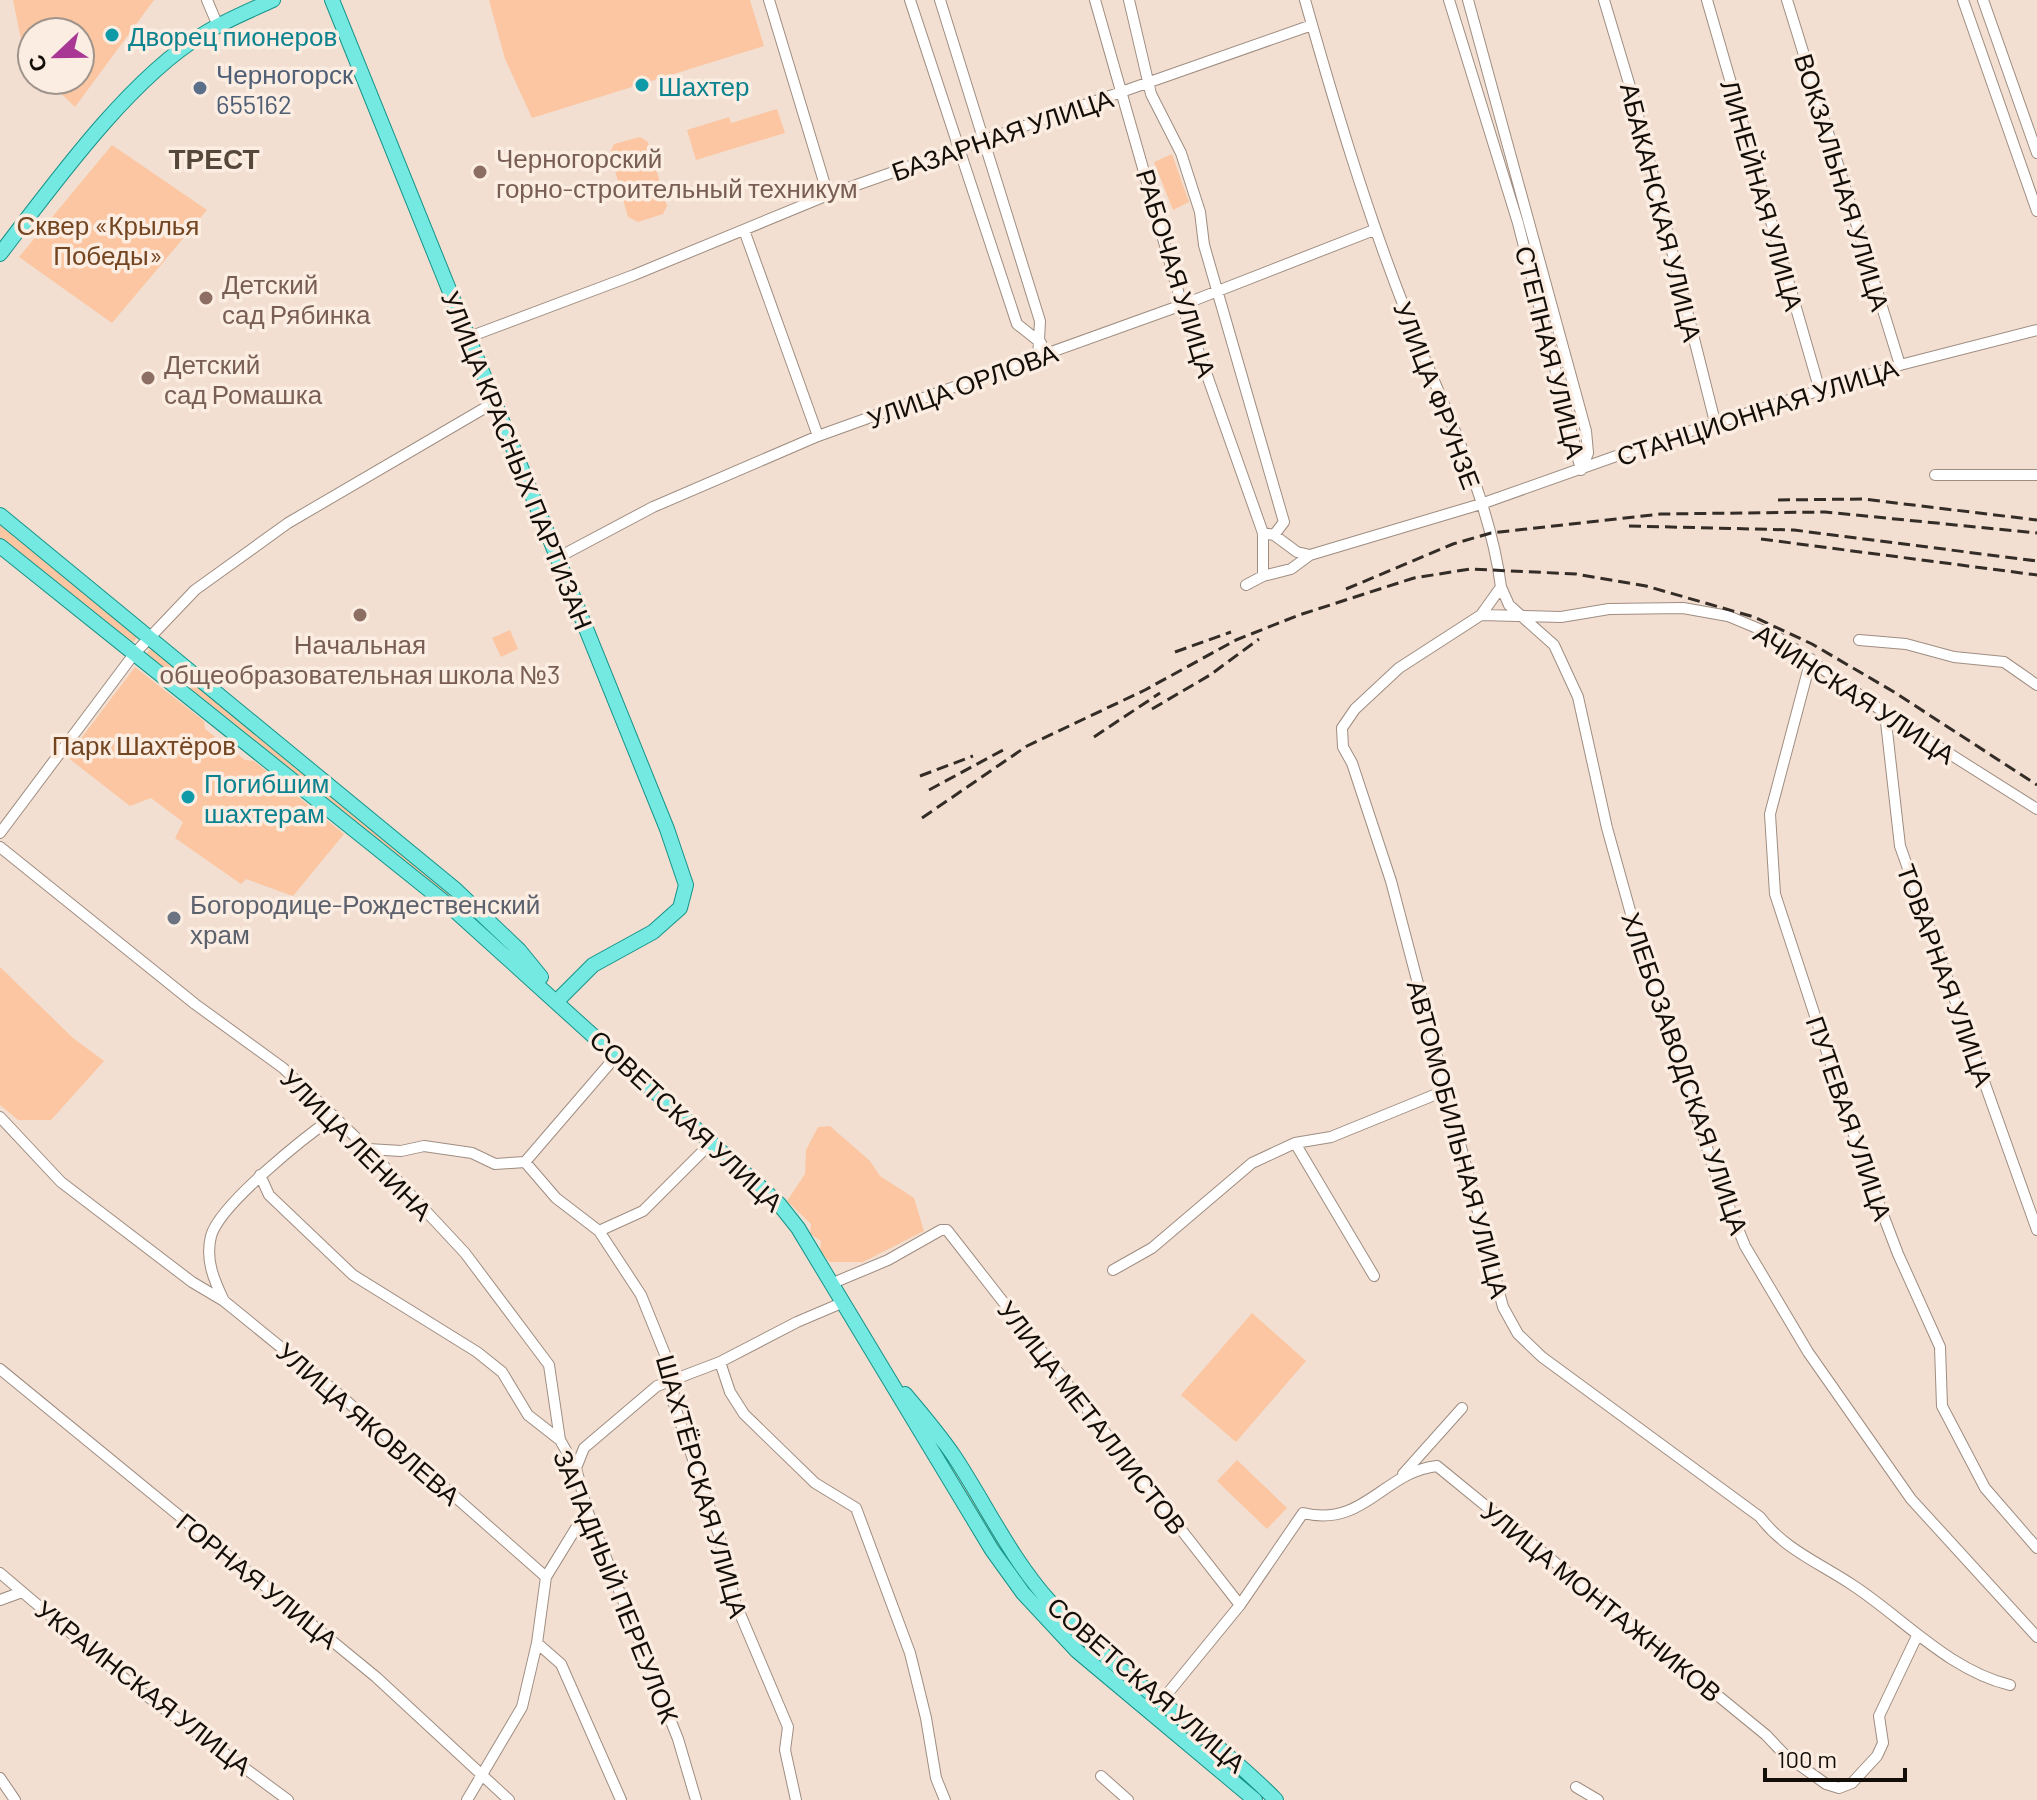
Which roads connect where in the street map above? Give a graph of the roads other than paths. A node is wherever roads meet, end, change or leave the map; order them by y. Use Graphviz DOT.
graph roads {
  1 [pos="207,0"];
  2 [pos="273,0"];
  3 [pos="332,0"];
  4 [pos="769,0"];
  5 [pos="910,0"];
  6 [pos="940,0"];
  7 [pos="1095,0"];
  8 [pos="1129,0"];
  9 [pos="1305,0"];
  10 [pos="1449,0"];
  11 [pos="1468,0"];
  12 [pos="1604,0"];
  13 [pos="1707,0"];
  14 [pos="1787,0"];
  15 [pos="1963,0"];
  16 [pos="1983,0"];
  17 [pos="1312,25"];
  18 [pos="218,26"];
  19 [pos="1148,82"];
  20 [pos="1122,93"];
  21 [pos="985,140"];
  22 [pos="958,150"];
  23 [pos="2037,153"];
  24 [pos="828,195"];
  25 [pos="2037,211"];
  26 [pos="744,230"];
  27 [pos="1374,230"];
  28 [pos="0,254"];
  29 [pos="1218,288"];
  30 [pos="1182,305"];
  31 [pos="2037,330"];
  32 [pos="469,337"];
  33 [pos="1041,343"];
  34 [pos="1038,358"];
  35 [pos="1900,365"];
  36 [pos="1820,391"];
  37 [pos="495,402"];
  38 [pos="1716,426"];
  39 [pos="818,436"];
  40 [pos="1581,470"];
  41 [pos="1935,475"];
  42 [pos="2037,475"];
  43 [pos="1481,504"];
  44 [pos="0,515"];
  45 [pos="1268,534"];
  46 [pos="0,546"];
  47 [pos="1310,555"];
  48 [pos="557,558"];
  49 [pos="1263,576"];
  50 [pos="1246,585"];
  51 [pos="1501,587"];
  52 [pos="1481,615"];
  53 [pos="1520,615"];
  54 [pos="148,637"];
  55 [pos="1859,640"];
  56 [pos="134,654"];
  57 [pos="1811,659"];
  58 [pos="2037,685"];
  59 [pos="1885,713"];
  60 [pos="2037,809"];
  61 [pos="0,833"];
  62 [pos="0,847"];
  63 [pos="558,1000"];
  64 [pos="617,1055"];
  65 [pos="1444,1091"];
  66 [pos="335,1116"];
  67 [pos="0,1117"];
  68 [pos="712,1142"];
  69 [pos="1295,1143"];
  70 [pos="368,1149"];
  71 [pos="525,1162"];
  72 [pos="260,1175"];
  73 [pos="2037,1230"];
  74 [pos="599,1231"];
  75 [pos="1113,1270"];
  76 [pos="1374,1276"];
  77 [pos="833,1283"];
  78 [pos="224,1301"];
  79 [pos="844,1302"];
  80 [pos="720,1362"];
  81 [pos="0,1369"];
  82 [pos="884,1369"];
  83 [pos="675,1379"];
  84 [pos="1462,1408"];
  85 [pos="560,1440"];
  86 [pos="576,1468"];
  87 [pos="1396,1481"];
  88 [pos="587,1510"];
  89 [pos="2037,1548"];
  90 [pos="0,1573"];
  91 [pos="546,1577"];
  92 [pos="22,1592"];
  93 [pos="0,1600"];
  94 [pos="1240,1605"];
  95 [pos="1917,1636"];
  96 [pos="2037,1637"];
  97 [pos="537,1643"];
  98 [pos="1121,1667"];
  99 [pos="1111,1679"];
  100 [pos="2010,1685"];
  101 [pos="1157,1706"];
  102 [pos="483,1776"];
  103 [pos="1101,1776"];
  104 [pos="0,1778"];
  105 [pos="1576,1787"];
  106 [pos="15,1800"];
  107 [pos="288,1800"];
  108 [pos="467,1800"];
  109 [pos="509,1800"];
  110 [pos="621,1800"];
  111 [pos="696,1800"];
  112 [pos="796,1800"];
  113 [pos="945,1800"];
  114 [pos="1128,1800"];
  115 [pos="1255,1800"];
  116 [pos="1276,1800"];
  117 [pos="1598,1800"];
  1 -- 18 [label="street"];
  2 -- 18 [label="main road"];
  3 -- 32 [label="main road, УЛИЦА КРАСНЫХ ПАРТИЗАН"];
  4 -- 24 [label="street"];
  5 -- 22 [label="street"];
  6 -- 21 [label="street"];
  7 -- 20 [label="street, РАБОЧАЯ УЛИЦА"];
  8 -- 19 [label="street, РАБОЧАЯ УЛИЦА"];
  9 -- 17 [label="street, УЛИЦА ФРУНЗЕ"];
  10 -- 40 [label="street, СТЕПНАЯ УЛИЦА"];
  11 -- 40 [label="street, СТЕПНАЯ УЛИЦА"];
  12 -- 38 [label="street, АБАКАНСКАЯ УЛИЦА"];
  13 -- 36 [label="street, ЛИНЕЙНАЯ УЛИЦА"];
  14 -- 35 [label="street, ВОКЗАЛЬНАЯ УЛИЦА"];
  15 -- 25 [label="street"];
  16 -- 23 [label="street"];
  17 -- 19 [label="street, БАЗАРНАЯ УЛИЦА"];
  17 -- 27 [label="street, УЛИЦА ФРУНЗЕ"];
  18 -- 28 [label="main road"];
  19 -- 20 [label="street, БАЗАРНАЯ УЛИЦА"];
  19 -- 29 [label="street, РАБОЧАЯ УЛИЦА"];
  20 -- 21 [label="street, БАЗАРНАЯ УЛИЦА"];
  20 -- 30 [label="street, РАБОЧАЯ УЛИЦА"];
  21 -- 22 [label="street, БАЗАРНАЯ УЛИЦА"];
  21 -- 33 [label="street"];
  22 -- 24 [label="street, БАЗАРНАЯ УЛИЦА"];
  22 -- 33 [label="street"];
  24 -- 26 [label="street, БАЗАРНАЯ УЛИЦА"];
  26 -- 32 [label="street, БАЗАРНАЯ УЛИЦА"];
  26 -- 39 [label="street"];
  27 -- 29 [label="street, УЛИЦА ОРЛОВА"];
  27 -- 43 [label="street, УЛИЦА ФРУНЗЕ"];
  29 -- 30 [label="street, УЛИЦА ОРЛОВА"];
  29 -- 45 [label="street, РАБОЧАЯ УЛИЦА"];
  30 -- 34 [label="street, УЛИЦА ОРЛОВА"];
  30 -- 45 [label="street, РАБОЧАЯ УЛИЦА"];
  31 -- 35 [label="street, СТАНЦИОННАЯ УЛИЦА"];
  32 -- 37 [label="main road, УЛИЦА КРАСНЫХ ПАРТИЗАН"];
  33 -- 34 [label="street"];
  34 -- 39 [label="street, УЛИЦА ОРЛОВА"];
  35 -- 36 [label="street, СТАНЦИОННАЯ УЛИЦА"];
  36 -- 38 [label="street, СТАНЦИОННАЯ УЛИЦА"];
  37 -- 48 [label="main road, УЛИЦА КРАСНЫХ ПАРТИЗАН"];
  37 -- 54 [label="street"];
  38 -- 40 [label="street, СТАНЦИОННАЯ УЛИЦА"];
  39 -- 48 [label="street, УЛИЦА ОРЛОВА"];
  40 -- 43 [label="street, СТАНЦИОННАЯ УЛИЦА"];
  41 -- 42 [label="street"];
  43 -- 47 [label="street"];
  43 -- 51 [label="street, УЛИЦА ФРУНЗЕ"];
  44 -- 54 [label="main road, СОВЕТСКАЯ УЛИЦА"];
  45 -- 47 [label="street"];
  45 -- 49 [label="street"];
  46 -- 56 [label="main road, СОВЕТСКАЯ УЛИЦА"];
  47 -- 49 [label="street"];
  48 -- 63 [label="main road, УЛИЦА КРАСНЫХ ПАРТИЗАН"];
  49 -- 50 [label="street"];
  51 -- 52 [label="street"];
  51 -- 53 [label="street, ХЛЕБОЗАВОДСКАЯ УЛИЦА"];
  52 -- 53 [label="street, АЧИНСКАЯ УЛИЦА"];
  52 -- 65 [label="street, АВТОМОБИЛЬНАЯ УЛИЦА"];
  53 -- 57 [label="street, АЧИНСКАЯ УЛИЦА"];
  53 -- 96 [label="street, ХЛЕБОЗАВОДСКАЯ УЛИЦА"];
  54 -- 56 [label="street"];
  54 -- 63 [label="main road, СОВЕТСКАЯ УЛИЦА"];
  55 -- 58 [label="street"];
  56 -- 61 [label="street"];
  56 -- 63 [label="main road, СОВЕТСКАЯ УЛИЦА"];
  57 -- 59 [label="street, АЧИНСКАЯ УЛИЦА"];
  57 -- 89 [label="street, ПУТЕВАЯ УЛИЦА"];
  59 -- 60 [label="street, АЧИНСКАЯ УЛИЦА"];
  59 -- 73 [label="street, ТОВАРНАЯ УЛИЦА"];
  62 -- 66 [label="street, УЛИЦА ЛЕНИНА"];
  63 -- 64 [label="main road, СОВЕТСКАЯ УЛИЦА"];
  64 -- 68 [label="main road, СОВЕТСКАЯ УЛИЦА"];
  64 -- 71 [label="street"];
  65 -- 69 [label="street"];
  65 -- 95 [label="street, АВТОМОБИЛЬНАЯ УЛИЦА"];
  66 -- 70 [label="street, УЛИЦА ЛЕНИНА"];
  66 -- 72 [label="street"];
  67 -- 78 [label="street, УЛИЦА ЯКОВЛЕВА"];
  68 -- 74 [label="street"];
  68 -- 77 [label="main road, СОВЕТСКАЯ УЛИЦА"];
  69 -- 75 [label="street"];
  69 -- 76 [label="street"];
  70 -- 71 [label="street"];
  70 -- 85 [label="street, УЛИЦА ЛЕНИНА"];
  71 -- 74 [label="street, ШАХТЁРСКАЯ УЛИЦА"];
  72 -- 78 [label="street"];
  72 -- 85 [label="street, ЗАПАДНЫЙ ПЕРЕУЛОК"];
  74 -- 83 [label="street, ШАХТЁРСКАЯ УЛИЦА"];
  77 -- 79 [label="main road, СОВЕТСКАЯ УЛИЦА"];
  77 -- 94 [label="street, УЛИЦА МЕТАЛЛИСТОВ"];
  78 -- 91 [label="street, УЛИЦА ЯКОВЛЕВА"];
  79 -- 80 [label="street"];
  79 -- 82 [label="main road, СОВЕТСКАЯ УЛИЦА"];
  80 -- 83 [label="street"];
  80 -- 113 [label="street"];
  81 -- 102 [label="street, ГОРНАЯ УЛИЦА"];
  82 -- 98 [label="main road, СОВЕТСКАЯ УЛИЦА"];
  82 -- 99 [label="main road, СОВЕТСКАЯ УЛИЦА"];
  83 -- 86 [label="street"];
  83 -- 112 [label="street, ШАХТЁРСКАЯ УЛИЦА"];
  84 -- 87 [label="street"];
  85 -- 86 [label="street, ЗАПАДНЫЙ ПЕРЕУЛОК"];
  86 -- 88 [label="street, ЗАПАДНЫЙ ПЕРЕУЛОК"];
  87 -- 94 [label="street"];
  87 -- 95 [label="street, УЛИЦА МОНТАЖНИКОВ"];
  88 -- 91 [label="street"];
  88 -- 111 [label="street, ЗАПАДНЫЙ ПЕРЕУЛОК"];
  90 -- 92 [label="street, УКРАИНСКАЯ УЛИЦА"];
  91 -- 97 [label="street"];
  92 -- 93 [label="street"];
  92 -- 107 [label="street, УКРАИНСКАЯ УЛИЦА"];
  94 -- 101 [label="street"];
  95 -- 100 [label="street, АВТОМОБИЛЬНАЯ УЛИЦА"];
  97 -- 102 [label="street"];
  97 -- 110 [label="street"];
  98 -- 99 [label="main road"];
  98 -- 101 [label="main road, СОВЕТСКАЯ УЛИЦА"];
  99 -- 101 [label="main road, СОВЕТСКАЯ УЛИЦА"];
  101 -- 115 [label="main road, СОВЕТСКАЯ УЛИЦА"];
  101 -- 116 [label="main road, СОВЕТСКАЯ УЛИЦА"];
  102 -- 108 [label="street"];
  102 -- 109 [label="street, ГОРНАЯ УЛИЦА"];
  103 -- 114 [label="street"];
  104 -- 106 [label="street"];
  105 -- 117 [label="street"];
}
